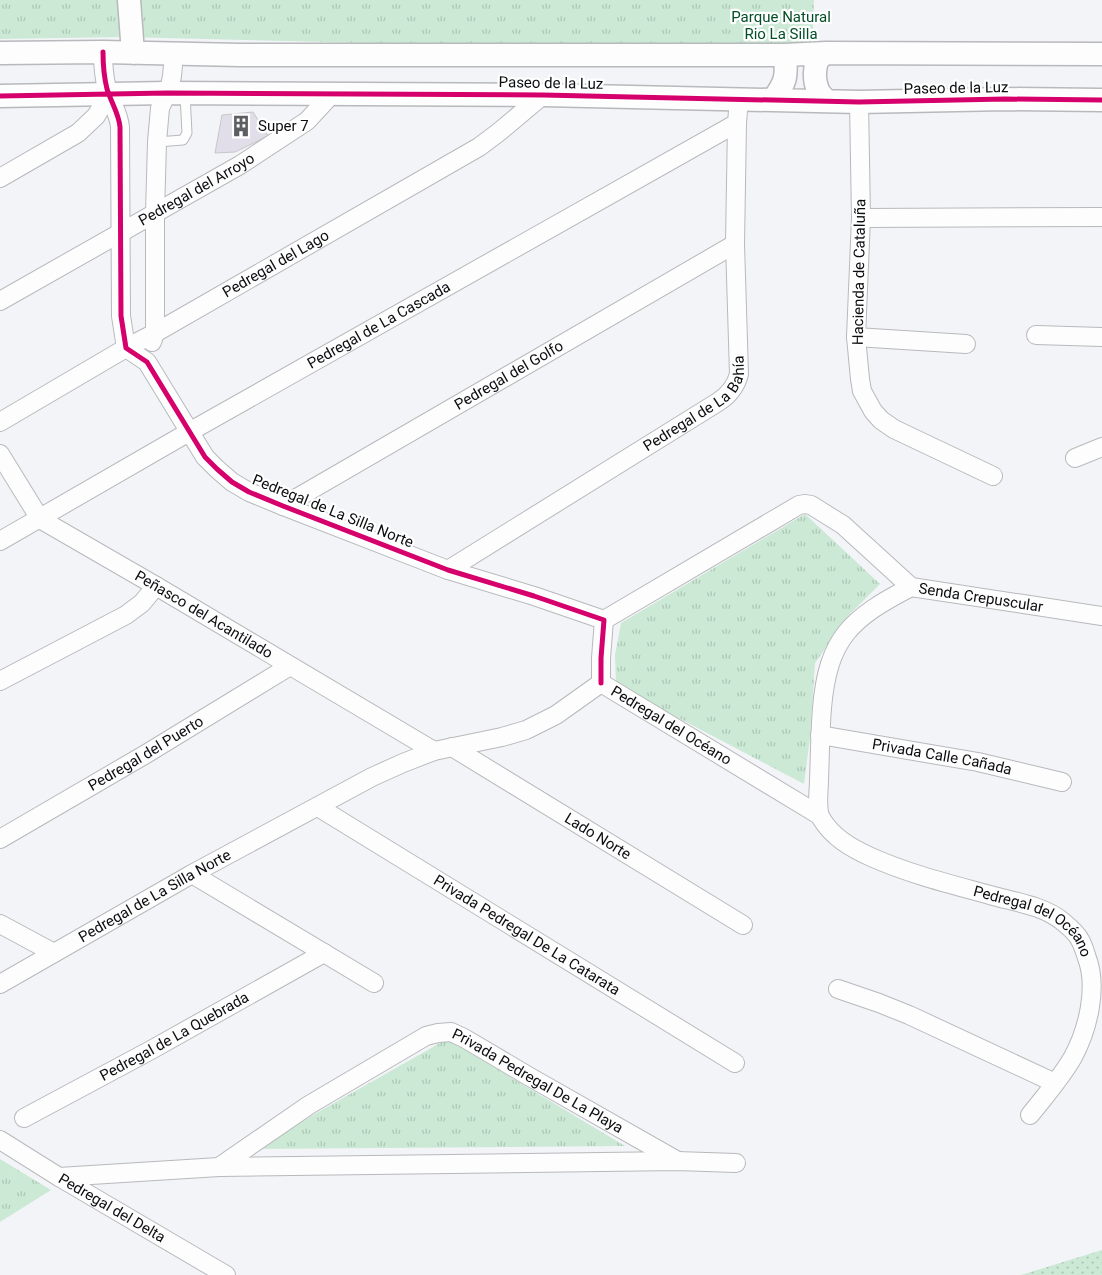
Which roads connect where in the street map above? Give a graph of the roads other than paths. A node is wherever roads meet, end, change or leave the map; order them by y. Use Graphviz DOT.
graph roads {
  1 [pos="129,0"];
  2 [pos="132,45"];
  3 [pos="103,52"];
  4 [pos="0,53"];
  5 [pos="826,53"];
  6 [pos="174,54"];
  7 [pos="1102,54"];
  8 [pos="785,55"];
  9 [pos="176,93"];
  10 [pos="109,94"];
  11 [pos="331,95"];
  12 [pos="543,95"];
  13 [pos="0,96"];
  14 [pos="739,99"];
  15 [pos="773,100"];
  16 [pos="1102,100"];
  17 [pos="827,101"];
  18 [pos="859,102"];
  19 [pos="737,122"];
  20 [pos="158,142"];
  21 [pos="0,178"];
  22 [pos="155,213"];
  23 [pos="1102,217"];
  24 [pos="860,218"];
  25 [pos="120,233"];
  26 [pos="735,244"];
  27 [pos="0,301"];
  28 [pos="155,334"];
  29 [pos="1036,335"];
  30 [pos="856,337"];
  31 [pos="1102,337"];
  32 [pos="966,344"];
  33 [pos="126,348"];
  34 [pos="148,362"];
  35 [pos="0,422"];
  36 [pos="189,432"];
  37 [pos="1102,446"];
  38 [pos="0,454"];
  39 [pos="1075,458"];
  40 [pos="993,476"];
  41 [pos="283,506"];
  42 [pos="40,519"];
  43 [pos="0,541"];
  44 [pos="448,570"];
  45 [pos="156,586"];
  46 [pos="911,587"];
  47 [pos="1102,616"];
  48 [pos="604,620"];
  49 [pos="290,666"];
  50 [pos="0,681"];
  51 [pos="600,683"];
  52 [pos="820,735"];
  53 [pos="452,747"];
  54 [pos="434,751"];
  55 [pos="1062,782"];
  56 [pos="318,807"];
  57 [pos="819,816"];
  58 [pos="0,839"];
  59 [pos="192,874"];
  60 [pos="0,924"];
  61 [pos="743,925"];
  62 [pos="324,953"];
  63 [pos="54,954"];
  64 [pos="374,983"];
  65 [pos="0,984"];
  66 [pos="838,989"];
  67 [pos="735,1063"];
  68 [pos="1055,1083"];
  69 [pos="1030,1115"];
  70 [pos="24,1118"];
  71 [pos="0,1140"];
  72 [pos="677,1161"];
  73 [pos="736,1163"];
  74 [pos="219,1167"];
  75 [pos="59,1177"];
  76 [pos="226,1275"];
  1 -- 2 [label="street"];
  2 -- 3 [label="street, Paseo de la Luz"];
  2 -- 6 [label="street, Paseo de la Luz"];
  3 -- 4 [label="street, Paseo de la Luz"];
  3 -- 10 [label="street"];
  5 -- 7 [label="street, Paseo de la Luz"];
  5 -- 8 [label="street, Paseo de la Luz"];
  5 -- 17 [label="street"];
  6 -- 8 [label="street, Paseo de la Luz"];
  6 -- 9 [label="street"];
  8 -- 15 [label="street"];
  9 -- 10 [label="street, Paseo de la Luz"];
  9 -- 11 [label="street, Paseo de la Luz"];
  9 -- 20 [label="street"];
  9 -- 20 [label="lane"];
  10 -- 13 [label="street, Paseo de la Luz"];
  10 -- 21 [label="street"];
  10 -- 25 [label="street"];
  11 -- 12 [label="street, Paseo de la Luz"];
  11 -- 22 [label="street, Pedregal del Arroyo"];
  12 -- 14 [label="street, Paseo de la Luz"];
  12 -- 28 [label="street, Pedregal del Lago"];
  14 -- 15 [label="street, Paseo de la Luz"];
  14 -- 19 [label="street"];
  15 -- 17 [label="street, Paseo de la Luz"];
  16 -- 18 [label="street, Paseo de la Luz"];
  17 -- 18 [label="street, Paseo de la Luz"];
  18 -- 24 [label="street, Hacienda de Cataluña"];
  19 -- 26 [label="street, Pedregal de La Bahía"];
  19 -- 36 [label="street, Pedregal de La Cascada"];
  20 -- 22 [label="street"];
  22 -- 25 [label="street, Pedregal del Arroyo"];
  22 -- 28 [label="street"];
  23 -- 24 [label="street"];
  24 -- 30 [label="street, Hacienda de Cataluña"];
  25 -- 27 [label="street, Pedregal del Arroyo"];
  25 -- 33 [label="street"];
  26 -- 41 [label="street, Pedregal del Golfo"];
  26 -- 44 [label="street, Pedregal de La Bahía"];
  28 -- 33 [label="street, Pedregal del Lago"];
  28 -- 34 [label="street"];
  29 -- 31 [label="street"];
  30 -- 32 [label="street"];
  30 -- 40 [label="street, Hacienda de Cataluña"];
  33 -- 34 [label="street, Pedregal de La Silla Norte"];
  33 -- 35 [label="street, Pedregal del Lago"];
  34 -- 36 [label="street, Pedregal de La Silla Norte"];
  36 -- 41 [label="street, Pedregal de La Silla Norte"];
  36 -- 42 [label="street, Pedregal de La Cascada"];
  37 -- 39 [label="street"];
  38 -- 42 [label="street, Peñasco del Acantilado"];
  41 -- 44 [label="street, Pedregal de La Silla Norte"];
  42 -- 43 [label="street, Pedregal de La Cascada"];
  42 -- 45 [label="street, Peñasco del Acantilado"];
  44 -- 48 [label="street, Pedregal de La Silla Norte"];
  45 -- 49 [label="street, Peñasco del Acantilado"];
  45 -- 50 [label="street"];
  46 -- 47 [label="street, Senda Crepuscular"];
  46 -- 48 [label="street, Senda Crepuscular"];
  46 -- 52 [label="street"];
  48 -- 51 [label="street"];
  49 -- 54 [label="street, Peñasco del Acantilado"];
  49 -- 58 [label="street, Pedregal del Puerto"];
  51 -- 53 [label="street, Pedregal de La Silla Norte"];
  51 -- 57 [label="street, Pedregal del Océano"];
  52 -- 55 [label="street, Privada Calle Cañada"];
  52 -- 57 [label="street"];
  53 -- 54 [label="street, Pedregal de La Silla Norte"];
  53 -- 61 [label="street, Lado Norte"];
  54 -- 56 [label="street, Pedregal de La Silla Norte"];
  56 -- 59 [label="street, Pedregal de La Silla Norte"];
  56 -- 67 [label="street, Privada Pedregal De La Catarata"];
  57 -- 68 [label="street, Pedregal del Océano"];
  59 -- 62 [label="street"];
  59 -- 63 [label="street, Pedregal de La Silla Norte"];
  60 -- 63 [label="street"];
  62 -- 64 [label="street"];
  62 -- 70 [label="street, Pedregal de La Quebrada"];
  63 -- 65 [label="street, Pedregal de La Silla Norte"];
  66 -- 68 [label="street"];
  68 -- 69 [label="street, Pedregal del Océano"];
  71 -- 75 [label="street, Pedregal del Delta"];
  72 -- 73 [label="street, Privada Pedregal De La Playa"];
  72 -- 74 [label="street, Privada Pedregal De La Playa"];
  72 -- 74 [label="street, Privada Pedregal De La Playa"];
  74 -- 75 [label="street, Privada Pedregal De La Playa"];
  75 -- 76 [label="street, Pedregal del Delta"];
}
